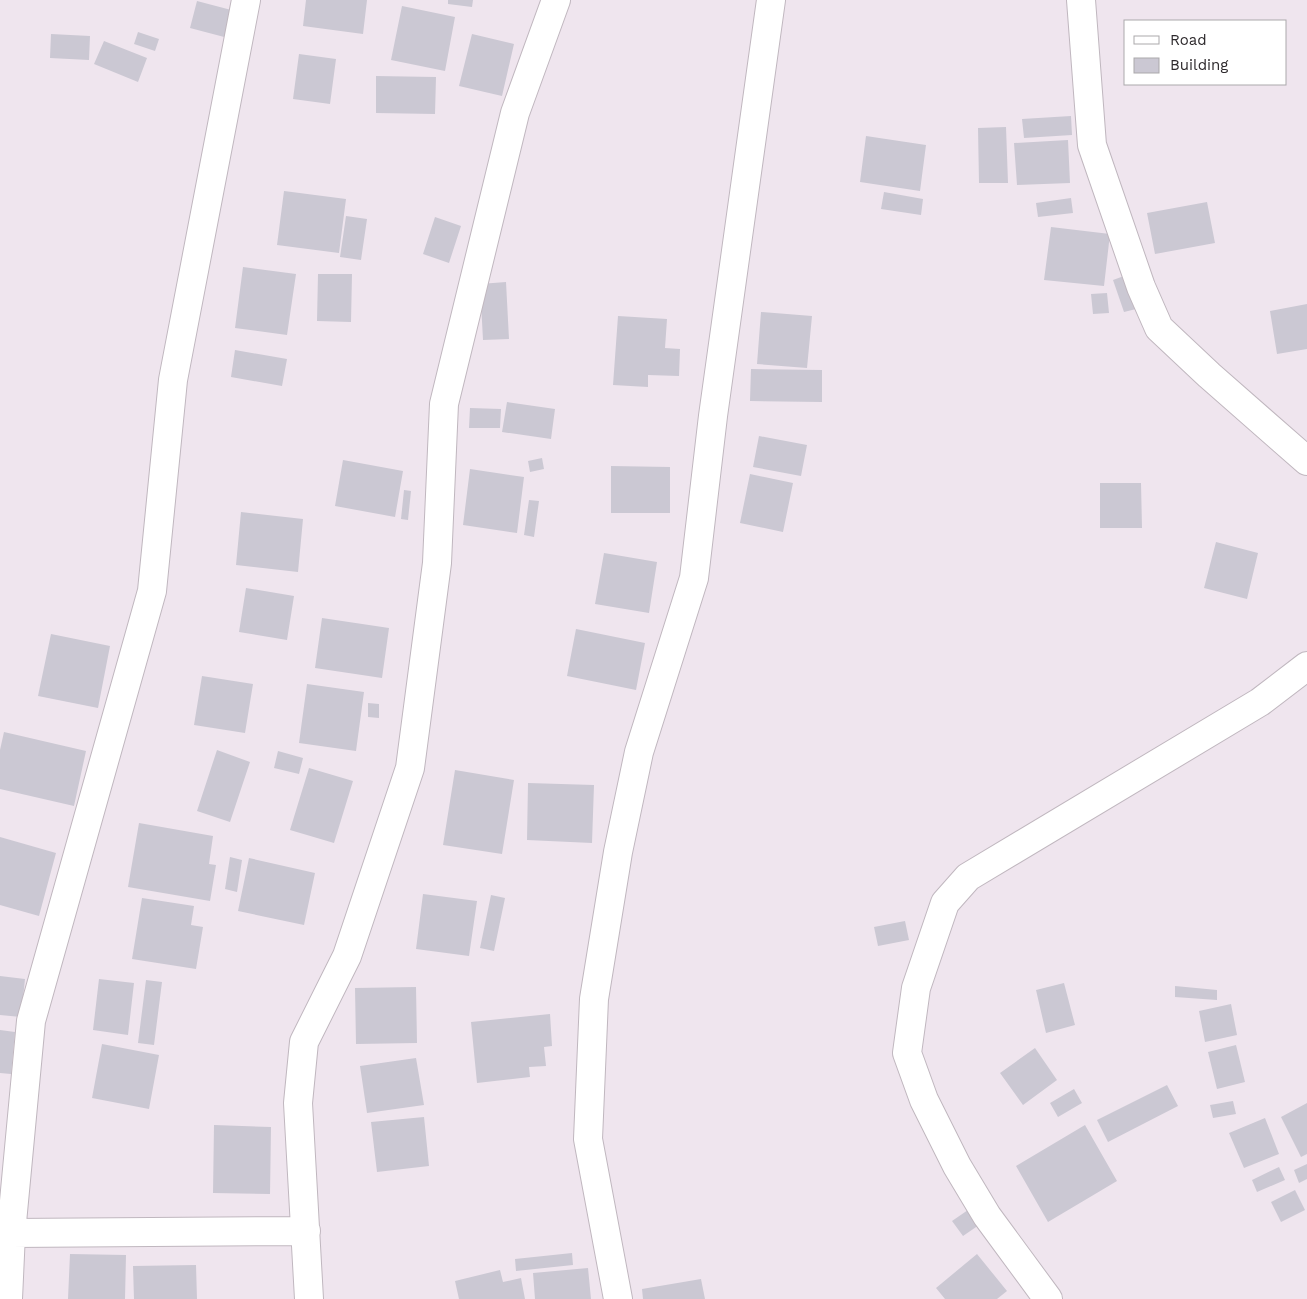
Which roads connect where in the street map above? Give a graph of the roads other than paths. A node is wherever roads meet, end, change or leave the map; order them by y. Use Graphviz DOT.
graph roads {
  1 [pos="246,0"];
  2 [pos="556,0"];
  3 [pos="771,0"];
  4 [pos="1081,0"];
  5 [pos="1307,460"];
  6 [pos="1307,666"];
  7 [pos="306,1231"];
  8 [pos="12,1233"];
  9 [pos="8,1299"];
  10 [pos="309,1299"];
  11 [pos="618,1299"];
  12 [pos="1048,1299"];
  1 -- 8 [label="street"];
  2 -- 7 [label="street"];
  3 -- 11 [label="street"];
  4 -- 5 [label="street"];
  6 -- 12 [label="street"];
  7 -- 8 [label="street"];
  7 -- 10 [label="street"];
  8 -- 9 [label="street"];
}
